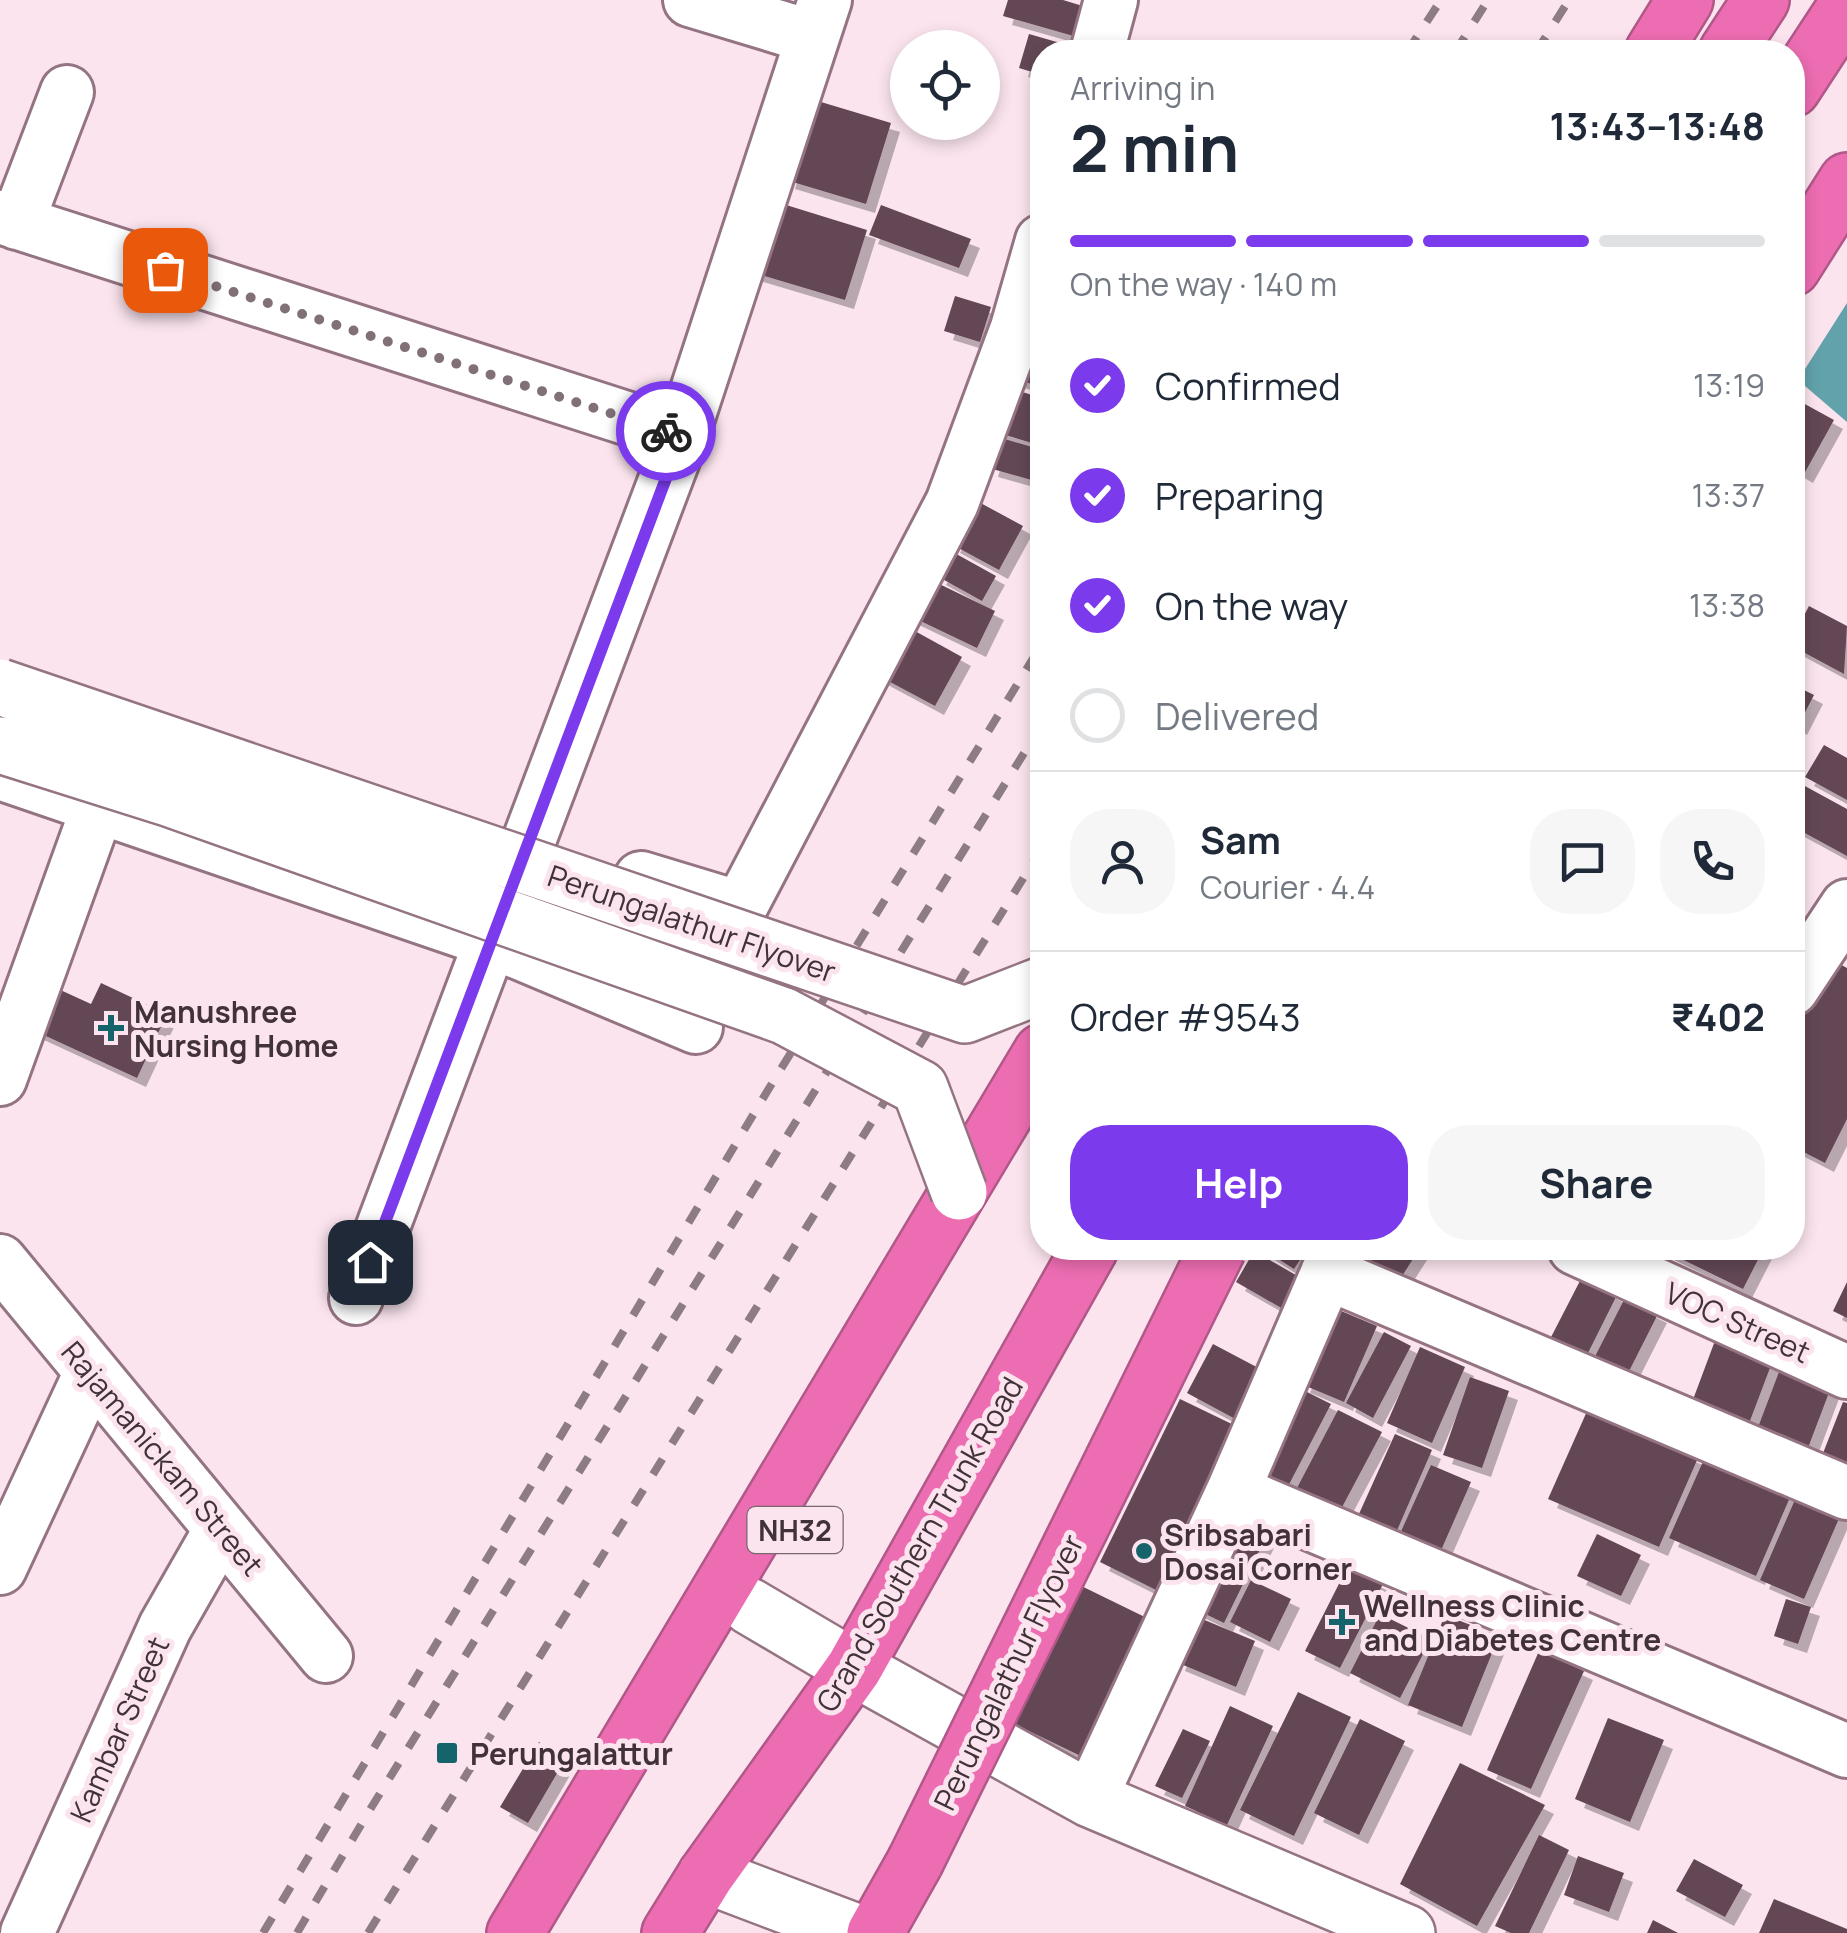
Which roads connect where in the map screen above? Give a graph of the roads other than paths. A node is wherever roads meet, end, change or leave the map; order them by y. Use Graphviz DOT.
graph roads {
  1 [pos="690,0"];
  2 [pos="1111,0"];
  3 [pos="1685,0"];
  4 [pos="1761,0"];
  5 [pos="1847,5"];
  6 [pos="818,18"];
  7 [pos="1100,40"];
  8 [pos="1660,40"];
  9 [pos="1735,40"];
  10 [pos="1805,69"];
  11 [pos="67,92"];
  12 [pos="1847,181"];
  13 [pos="9,220"];
  14 [pos="1805,247"];
  15 [pos="1030,283"];
  16 [pos="682,436"];
  17 [pos="0,677"];
  18 [pos="0,687"];
  19 [pos="0,745"];
  20 [pos="0,773"];
  21 [pos="98,806"];
  22 [pos="528,845"];
  23 [pos="1840,929"];
  24 [pos="492,941"];
  25 [pos="1805,973"];
  26 [pos="1030,990"];
  27 [pos="696,1027"];
  28 [pos="1030,1072"];
  29 [pos="0,1079"];
  30 [pos="1030,1146"];
  31 [pos="959,1192"];
  32 [pos="1083,1260"];
  33 [pos="1212,1260"];
  34 [pos="1332,1260"];
  35 [pos="0,1261"];
  36 [pos="1646,1263"];
  37 [pos="356,1298"];
  38 [pos="92,1372"];
  39 [pos="1847,1372"];
  40 [pos="1233,1491"];
  41 [pos="1847,1493"];
  42 [pos="221,1529"];
  43 [pos="0,1568"];
  44 [pos="749,1606"];
  45 [pos="326,1656"];
  46 [pos="854,1668"];
  47 [pos="1847,1751"];
  48 [pos="1090,1799"];
  49 [pos="706,1875"];
  50 [pos="27,1933"];
  51 [pos="515,1933"];
  52 [pos="546,1933"];
  53 [pos="670,1933"];
  54 [pos="859,1933"];
  55 [pos="875,1933"];
  56 [pos="1408,1933"];
  1 -- 6 [label="street"];
  2 -- 7 [label="street"];
  3 -- 8 [label="highway"];
  4 -- 9 [label="highway"];
  5 -- 10 [label="highway"];
  6 -- 16 [label="street"];
  11 -- 13 [label="street"];
  12 -- 14 [label="highway"];
  13 -- 16 [label="street"];
  15 -- 22 [label="street"];
  16 -- 22 [label="street"];
  17 -- 22 [label="street"];
  18 -- 26 [label="main road, Perungalathur Flyover, bridge"];
  19 -- 31 [label="main road, Perungalathur Flyover, bridge"];
  20 -- 21 [label="street"];
  21 -- 24 [label="street"];
  21 -- 29 [label="street"];
  22 -- 24 [label="street"];
  23 -- 25 [label="street"];
  24 -- 27 [label="street"];
  24 -- 37 [label="street"];
  28 -- 31 [label="highway"];
  30 -- 44 [label="highway, NH32"];
  31 -- 51 [label="highway"];
  32 -- 46 [label="highway, Grand Southern Trunk Road"];
  33 -- 55 [label="highway, Perungalathur Flyover, bridge"];
  34 -- 40 [label="street"];
  34 -- 41 [label="street"];
  35 -- 38 [label="street, Rajamanickam Street"];
  36 -- 39 [label="street, VOC Street"];
  38 -- 42 [label="street, Rajamanickam Street"];
  38 -- 43 [label="street"];
  40 -- 47 [label="street"];
  40 -- 48 [label="street"];
  42 -- 45 [label="street, Rajamanickam Street"];
  42 -- 50 [label="street, Kambar Street"];
  44 -- 46 [label="main road"];
  44 -- 52 [label="highway, NH32"];
  46 -- 48 [label="main road"];
  46 -- 49 [label="highway, Grand Southern Trunk Road"];
  48 -- 56 [label="main road"];
  49 -- 53 [label="highway, Grand Southern Trunk Road"];
  49 -- 54 [label="main road"];
}
